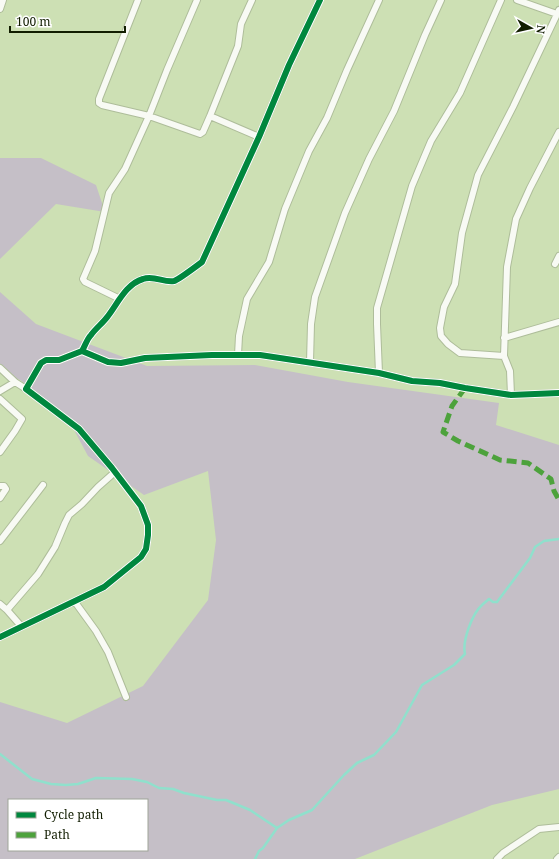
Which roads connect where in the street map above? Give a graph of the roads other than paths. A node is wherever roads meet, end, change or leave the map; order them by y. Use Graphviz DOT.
graph roads {
  1 [pos="3,0"];
  2 [pos="138,0"];
  3 [pos="197,0"];
  4 [pos="252,0"];
  5 [pos="320,0"];
  6 [pos="379,0"];
  7 [pos="441,0"];
  8 [pos="501,0"];
  9 [pos="517,0"];
  10 [pos="0,9"];
  11 [pos="558,12"];
  12 [pos="149,116"];
  13 [pos="210,116"];
  14 [pos="559,132"];
  15 [pos="259,137"];
  16 [pos="559,256"];
  17 [pos="555,264"];
  18 [pos="120,299"];
  19 [pos="559,322"];
  20 [pos="504,338"];
  21 [pos="82,351"];
  22 [pos="238,355"];
  23 [pos="504,356"];
  24 [pos="310,362"];
  25 [pos="0,368"];
  26 [pos="379,373"];
  27 [pos="15,382"];
  28 [pos="26,389"];
  29 [pos="0,391"];
  30 [pos="559,393"];
  31 [pos="510,395"];
  32 [pos="0,399"];
  33 [pos="0,452"];
  34 [pos="116,472"];
  35 [pos="44,485"];
  36 [pos="0,486"];
  37 [pos="0,498"];
  38 [pos="0,540"];
  39 [pos="75,602"];
  40 [pos="0,604"];
  41 [pos="7,610"];
  42 [pos="21,626"];
  43 [pos="0,638"];
  44 [pos="126,697"];
  45 [pos="559,827"];
  46 [pos="559,857"];
  47 [pos="497,859"];
  48 [pos="557,859"];
  1 -- 10 [label="street"];
  2 -- 12 [label="street"];
  3 -- 12 [label="street"];
  4 -- 13 [label="street"];
  5 -- 15 [label="street"];
  6 -- 22 [label="street"];
  7 -- 24 [label="street"];
  8 -- 26 [label="street"];
  9 -- 11 [label="street"];
  11 -- 23 [label="street"];
  12 -- 13 [label="street"];
  12 -- 18 [label="street"];
  13 -- 15 [label="street"];
  14 -- 20 [label="street"];
  15 -- 18 [label="street"];
  16 -- 17 [label="street"];
  18 -- 21 [label="street"];
  19 -- 20 [label="street"];
  20 -- 23 [label="street"];
  21 -- 22 [label="street"];
  21 -- 28 [label="street"];
  22 -- 24 [label="street"];
  23 -- 31 [label="street"];
  24 -- 26 [label="street"];
  25 -- 27 [label="street"];
  26 -- 31 [label="street"];
  27 -- 28 [label="street"];
  27 -- 29 [label="street"];
  28 -- 34 [label="street"];
  30 -- 31 [label="street"];
  32 -- 33 [label="street"];
  34 -- 39 [label="street"];
  34 -- 41 [label="street"];
  35 -- 38 [label="street"];
  36 -- 37 [label="street"];
  39 -- 42 [label="street"];
  39 -- 44 [label="street"];
  40 -- 41 [label="street"];
  41 -- 42 [label="street"];
  42 -- 43 [label="street"];
  45 -- 47 [label="street"];
  46 -- 48 [label="street"];
}
